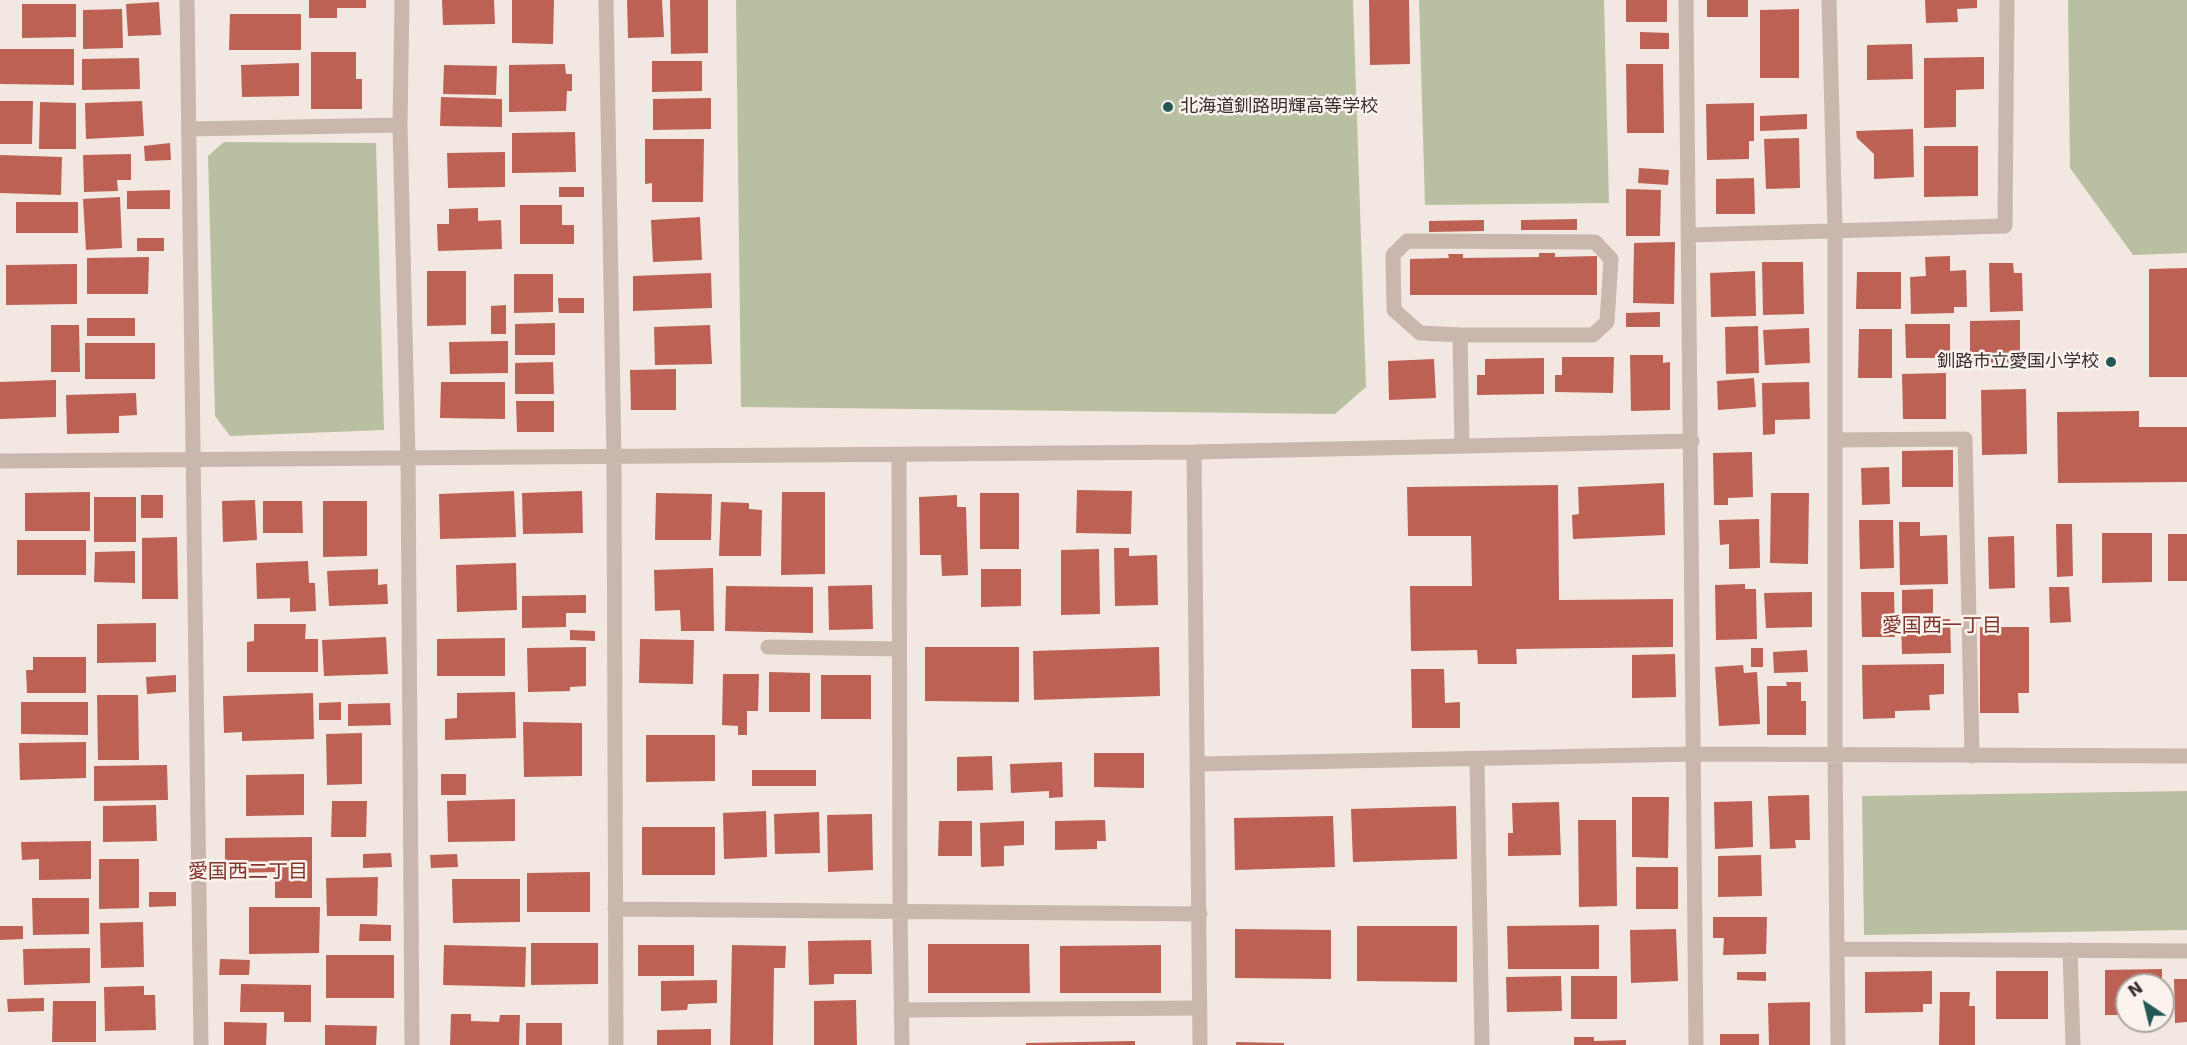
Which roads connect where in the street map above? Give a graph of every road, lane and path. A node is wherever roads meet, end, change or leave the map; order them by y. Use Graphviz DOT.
graph roads {
  1 [pos="187,0"];
  2 [pos="402,0"];
  3 [pos="606,0"];
  4 [pos="1686,0"];
  5 [pos="1830,0"];
  6 [pos="2007,0"];
  7 [pos="400,126"];
  8 [pos="189,129"];
  9 [pos="1835,229"];
  10 [pos="1689,235"];
  11 [pos="1460,335"];
  12 [pos="1835,440"];
  13 [pos="1692,441"];
  14 [pos="1462,446"];
  15 [pos="1194,452"];
  16 [pos="898,455"];
  17 [pos="408,458"];
  18 [pos="614,458"];
  19 [pos="194,459"];
  20 [pos="0,461"];
  21 [pos="768,647"];
  22 [pos="899,649"];
  23 [pos="1694,754"];
  24 [pos="1834,756"];
  25 [pos="1972,756"];
  26 [pos="2187,756"];
  27 [pos="1477,760"];
  28 [pos="1198,764"];
  29 [pos="615,909"];
  30 [pos="900,911"];
  31 [pos="1200,914"];
  32 [pos="1837,948"];
  33 [pos="2070,950"];
  34 [pos="2187,951"];
  35 [pos="1200,1008"];
  36 [pos="902,1010"];
  37 [pos="201,1045"];
  38 [pos="412,1045"];
  39 [pos="616,1045"];
  40 [pos="902,1045"];
  41 [pos="1200,1045"];
  42 [pos="1482,1045"];
  43 [pos="1696,1045"];
  44 [pos="1838,1045"];
  45 [pos="2073,1045"];
  1 -- 8 [label="street"];
  2 -- 7 [label="street"];
  3 -- 18 [label="street"];
  4 -- 10 [label="street"];
  5 -- 9 [label="street"];
  6 -- 9 [label="street"];
  7 -- 8 [label="street"];
  7 -- 17 [label="street"];
  8 -- 19 [label="street"];
  9 -- 10 [label="street"];
  9 -- 12 [label="street"];
  10 -- 13 [label="street"];
  11 -- 11 [label="street"];
  11 -- 14 [label="street"];
  12 -- 24 [label="street"];
  12 -- 25 [label="street"];
  13 -- 14 [label="street"];
  13 -- 23 [label="street"];
  14 -- 15 [label="street"];
  15 -- 16 [label="street"];
  15 -- 28 [label="street"];
  16 -- 18 [label="street"];
  16 -- 22 [label="street"];
  17 -- 18 [label="street"];
  17 -- 19 [label="street"];
  17 -- 38 [label="street"];
  18 -- 29 [label="street"];
  19 -- 20 [label="street"];
  19 -- 37 [label="street"];
  21 -- 22 [label="street"];
  22 -- 30 [label="street"];
  23 -- 24 [label="street"];
  23 -- 27 [label="street"];
  23 -- 43 [label="street"];
  24 -- 25 [label="street"];
  24 -- 32 [label="street"];
  25 -- 26 [label="street"];
  27 -- 28 [label="street"];
  27 -- 42 [label="street"];
  28 -- 31 [label="street"];
  29 -- 30 [label="street"];
  29 -- 39 [label="street"];
  30 -- 31 [label="street"];
  30 -- 36 [label="street"];
  31 -- 35 [label="street"];
  32 -- 33 [label="street"];
  32 -- 44 [label="street"];
  33 -- 34 [label="street"];
  33 -- 45 [label="street"];
  35 -- 36 [label="street"];
  35 -- 41 [label="street"];
  36 -- 40 [label="street"];
}
